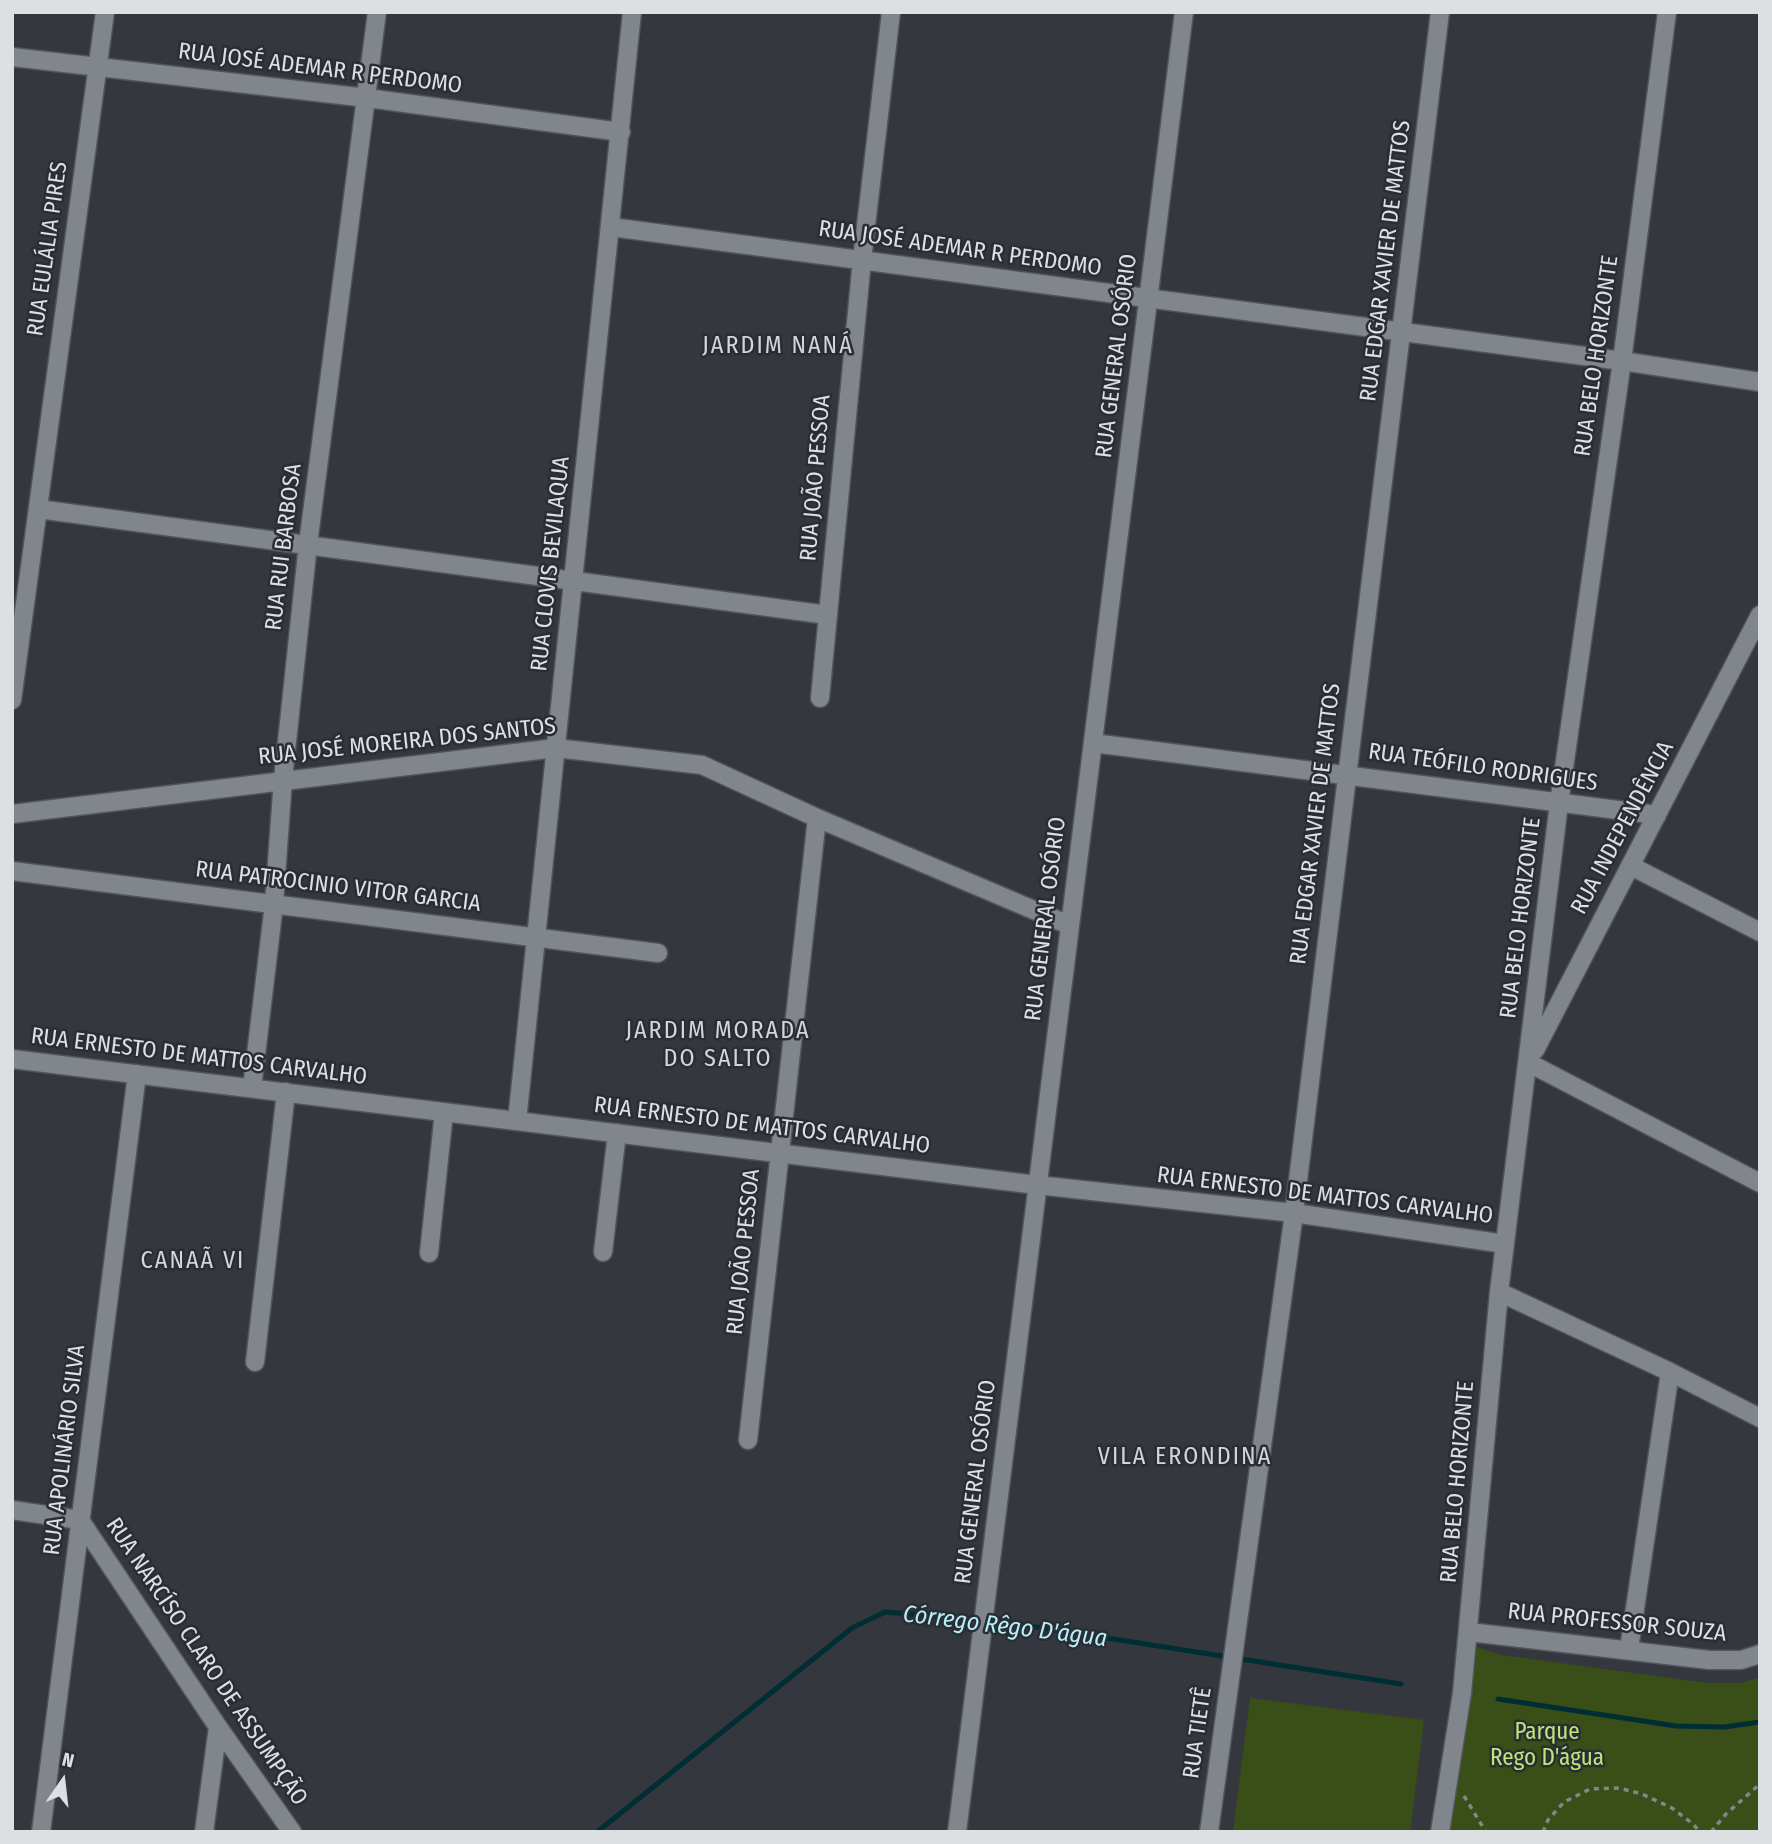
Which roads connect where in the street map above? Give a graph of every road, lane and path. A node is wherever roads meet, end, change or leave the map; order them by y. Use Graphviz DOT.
graph roads {
  1 [pos="105,12"];
  2 [pos="377,12"];
  3 [pos="632,12"];
  4 [pos="891,12"];
  5 [pos="1184,12"];
  6 [pos="1440,12"];
  7 [pos="1667,12"];
  8 [pos="12,57"];
  9 [pos="98,67"];
  10 [pos="367,98"];
  11 [pos="621,132"];
  12 [pos="611,227"];
  13 [pos="862,260"];
  14 [pos="1149,300"];
  15 [pos="1403,332"];
  16 [pos="1622,362"];
  17 [pos="1760,382"];
  18 [pos="38,509"];
  19 [pos="308,544"];
  20 [pos="574,581"];
  21 [pos="828,615"];
  22 [pos="1760,615"];
  23 [pos="820,698"];
  24 [pos="12,700"];
  25 [pos="1093,743"];
  26 [pos="556,748"];
  27 [pos="1346,774"];
  28 [pos="283,779"];
  29 [pos="1559,803"];
  30 [pos="12,814"];
  31 [pos="1657,815"];
  32 [pos="817,818"];
  33 [pos="1631,866"];
  34 [pos="12,871"];
  35 [pos="274,904"];
  36 [pos="1069,925"];
  37 [pos="1760,932"];
  38 [pos="537,937"];
  39 [pos="658,953"];
  40 [pos="12,1059"];
  41 [pos="1529,1063"];
  42 [pos="137,1074"];
  43 [pos="252,1088"];
  44 [pos="286,1092"];
  45 [pos="444,1112"];
  46 [pos="517,1121"];
  47 [pos="617,1133"];
  48 [pos="779,1153"];
  49 [pos="1760,1183"];
  50 [pos="1038,1185"];
  51 [pos="1294,1213"];
  52 [pos="1505,1244"];
  53 [pos="603,1252"];
  54 [pos="429,1253"];
  55 [pos="1499,1292"];
  56 [pos="255,1362"];
  57 [pos="1670,1372"];
  58 [pos="1760,1418"];
  59 [pos="748,1440"];
  60 [pos="12,1510"];
  61 [pos="80,1520"];
  62 [pos="1469,1632"];
  63 [pos="1235,1640"];
  64 [pos="1629,1650"];
  65 [pos="1760,1654"];
  66 [pos="218,1727"];
  67 [pos="1760,1784"];
  68 [pos="1457,1786"];
  69 [pos="41,1832"];
  70 [pos="204,1832"];
  71 [pos="292,1832"];
  72 [pos="957,1832"];
  73 [pos="1209,1832"];
  74 [pos="1440,1832"];
  75 [pos="1486,1832"];
  76 [pos="1543,1832"];
  77 [pos="1700,1832"];
  78 [pos="1711,1832"];
  1 -- 9 [label="street, RUA EULÁLIA PIRES"];
  2 -- 10 [label="street, RUA RUI BARBOSA"];
  3 -- 11 [label="street, RUA CLOVIS BEVILAQUA"];
  4 -- 13 [label="street, RUA JOÃO PESSOA"];
  5 -- 14 [label="street, RUA GENERAL OSÓRIO"];
  6 -- 15 [label="street, RUA EDGAR XAVIER DE MATTOS"];
  7 -- 16 [label="street, RUA BELO HORIZONTE"];
  8 -- 9 [label="street, RUA JOSÉ ADEMAR R PERDOMO"];
  9 -- 10 [label="street, RUA JOSÉ ADEMAR R PERDOMO"];
  9 -- 18 [label="street, RUA EULÁLIA PIRES"];
  10 -- 11 [label="street, RUA JOSÉ ADEMAR R PERDOMO"];
  10 -- 19 [label="street, RUA RUI BARBOSA"];
  11 -- 12 [label="street, RUA CLOVIS BEVILAQUA"];
  12 -- 13 [label="street, RUA JOSÉ ADEMAR R PERDOMO"];
  12 -- 20 [label="street, RUA CLOVIS BEVILAQUA"];
  13 -- 14 [label="street, RUA JOSÉ ADEMAR R PERDOMO"];
  13 -- 21 [label="street, RUA JOÃO PESSOA"];
  14 -- 15 [label="street, RUA JOSÉ ADEMAR R PERDOMO"];
  14 -- 25 [label="street, RUA GENERAL OSÓRIO"];
  15 -- 16 [label="street, RUA JOSÉ ADEMAR R PERDOMO"];
  15 -- 27 [label="street, RUA EDGAR XAVIER DE MATTOS"];
  16 -- 17 [label="street, RUA JOSÉ ADEMAR R PERDOMO"];
  16 -- 29 [label="street, RUA BELO HORIZONTE"];
  18 -- 19 [label="street"];
  18 -- 24 [label="street, RUA EULÁLIA PIRES"];
  19 -- 20 [label="street"];
  19 -- 28 [label="street, RUA RUI BARBOSA"];
  20 -- 21 [label="street"];
  20 -- 26 [label="street, RUA CLOVIS BEVILAQUA"];
  21 -- 23 [label="street, RUA JOÃO PESSOA"];
  22 -- 31 [label="street, RUA INDEPENDÊNCIA"];
  25 -- 27 [label="street, RUA TEÓFILO RODRIGUES"];
  25 -- 36 [label="street, RUA GENERAL OSÓRIO"];
  26 -- 28 [label="street, RUA JOSÉ MOREIRA DOS SANTOS"];
  26 -- 32 [label="street, RUA JOSÉ MOREIRA DOS SANTOS"];
  26 -- 38 [label="street, RUA CLOVIS BEVILAQUA"];
  27 -- 29 [label="street, RUA TEÓFILO RODRIGUES"];
  27 -- 51 [label="street, RUA EDGAR XAVIER DE MATTOS"];
  28 -- 30 [label="street, RUA JOSÉ MOREIRA DOS SANTOS"];
  28 -- 35 [label="street, RUA RUI BARBOSA"];
  29 -- 31 [label="street, RUA TEÓFILO RODRIGUES"];
  29 -- 41 [label="street, RUA BELO HORIZONTE"];
  31 -- 33 [label="street, RUA INDEPENDÊNCIA"];
  32 -- 36 [label="street, RUA JOSÉ MOREIRA DOS SANTOS"];
  32 -- 48 [label="street, RUA JOÃO PESSOA"];
  33 -- 37 [label="street"];
  33 -- 41 [label="street, RUA INDEPENDÊNCIA"];
  34 -- 35 [label="street, RUA PATROCINIO VITOR GARCIA"];
  35 -- 38 [label="street, RUA PATROCINIO VITOR GARCIA"];
  35 -- 43 [label="street, RUA RUI BARBOSA"];
  36 -- 50 [label="street, RUA GENERAL OSÓRIO"];
  38 -- 39 [label="street, RUA PATROCINIO VITOR GARCIA"];
  38 -- 46 [label="street, RUA CLOVIS BEVILAQUA"];
  40 -- 42 [label="street, RUA ERNESTO DE MATTOS CARVALHO"];
  41 -- 49 [label="street"];
  41 -- 52 [label="street, RUA BELO HORIZONTE"];
  42 -- 43 [label="street, RUA ERNESTO DE MATTOS CARVALHO"];
  42 -- 61 [label="street, RUA APOLINÁRIO SILVA"];
  43 -- 44 [label="street, RUA ERNESTO DE MATTOS CARVALHO"];
  44 -- 45 [label="street, RUA ERNESTO DE MATTOS CARVALHO"];
  44 -- 56 [label="street"];
  45 -- 46 [label="street, RUA ERNESTO DE MATTOS CARVALHO"];
  45 -- 54 [label="street"];
  46 -- 47 [label="street, RUA ERNESTO DE MATTOS CARVALHO"];
  47 -- 48 [label="street, RUA ERNESTO DE MATTOS CARVALHO"];
  47 -- 53 [label="street"];
  48 -- 50 [label="street, RUA ERNESTO DE MATTOS CARVALHO"];
  48 -- 59 [label="street, RUA JOÃO PESSOA"];
  50 -- 51 [label="street, RUA ERNESTO DE MATTOS CARVALHO"];
  50 -- 72 [label="street, RUA GENERAL OSÓRIO"];
  51 -- 52 [label="street, RUA ERNESTO DE MATTOS CARVALHO"];
  51 -- 63 [label="street, RUA EDGAR XAVIER DE MATTOS"];
  52 -- 55 [label="street, RUA BELO HORIZONTE"];
  55 -- 57 [label="street"];
  55 -- 62 [label="street, RUA BELO HORIZONTE"];
  57 -- 58 [label="street"];
  57 -- 64 [label="street"];
  60 -- 61 [label="street"];
  61 -- 66 [label="street, RUA NARCÍSO CLARO DE ASSUMPÇÃO"];
  61 -- 69 [label="street, RUA APOLINÁRIO SILVA"];
  62 -- 64 [label="street, RUA PROFESSOR SOUZA"];
  62 -- 74 [label="street, RUA BELO HORIZONTE"];
  63 -- 73 [label="street, RUA TIETÊ"];
  64 -- 65 [label="street, RUA PROFESSOR SOUZA"];
  66 -- 70 [label="street"];
  66 -- 71 [label="street, RUA NARCÍSO CLARO DE ASSUMPÇÃO"];
  67 -- 78 [label="path"];
  68 -- 75 [label="path"];
  76 -- 77 [label="path"];
}
